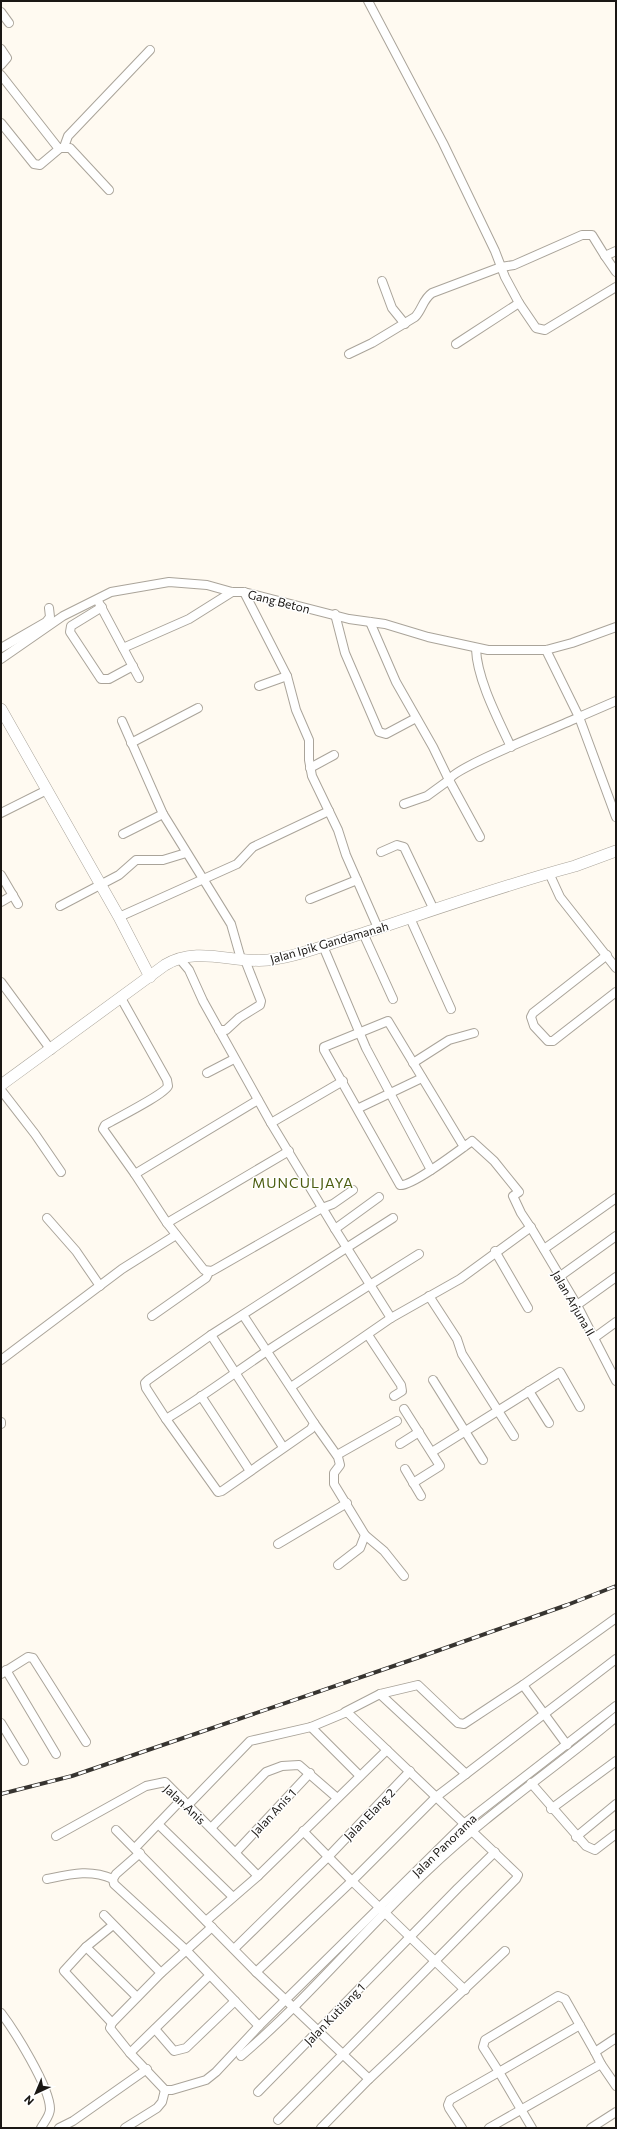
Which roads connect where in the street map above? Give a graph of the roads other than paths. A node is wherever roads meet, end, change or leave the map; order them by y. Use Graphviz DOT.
graph roads {
  1 [pos="368,1"];
  2 [pos="1,12"];
  3 [pos="9,23"];
  4 [pos="1,49"];
  5 [pos="150,50"];
  6 [pos="1,65"];
  7 [pos="1,75"];
  8 [pos="1,123"];
  9 [pos="62,148"];
  10 [pos="109,190"];
  11 [pos="616,251"];
  12 [pos="605,256"];
  13 [pos="501,267"];
  14 [pos="616,272"];
  15 [pos="382,281"];
  16 [pos="616,287"];
  17 [pos="519,303"];
  18 [pos="405,324"];
  19 [pos="456,344"];
  20 [pos="348,354"];
  21 [pos="232,592"];
  22 [pos="244,592"];
  23 [pos="97,599"];
  24 [pos="102,607"];
  25 [pos="49,608"];
  26 [pos="335,614"];
  27 [pos="370,622"];
  28 [pos="616,627"];
  29 [pos="1,648"];
  30 [pos="123,648"];
  31 [pos="476,649"];
  32 [pos="546,650"];
  33 [pos="1,658"];
  34 [pos="133,666"];
  35 [pos="287,676"];
  36 [pos="139,678"];
  37 [pos="259,686"];
  38 [pos="616,701"];
  39 [pos="198,708"];
  40 [pos="1,709"];
  41 [pos="579,717"];
  42 [pos="416,718"];
  43 [pos="122,721"];
  44 [pos="131,743"];
  45 [pos="511,747"];
  46 [pos="334,755"];
  47 [pos="310,768"];
  48 [pos="449,780"];
  49 [pos="48,790"];
  50 [pos="404,804"];
  51 [pos="330,811"];
  52 [pos="1,813"];
  53 [pos="163,814"];
  54 [pos="616,817"];
  55 [pos="123,834"];
  56 [pos="480,837"];
  57 [pos="616,851"];
  58 [pos="381,852"];
  59 [pos="186,853"];
  60 [pos="549,873"];
  61 [pos="1,875"];
  62 [pos="204,880"];
  63 [pos="357,880"];
  64 [pos="100,885"];
  65 [pos="13,895"];
  66 [pos="310,899"];
  67 [pos="1,902"];
  68 [pos="18,904"];
  69 [pos="60,906"];
  70 [pos="434,910"];
  71 [pos="119,917"];
  72 [pos="410,918"];
  73 [pos="378,928"];
  74 [pos="363,933"];
  75 [pos="323,946"];
  76 [pos="607,955"];
  77 [pos="179,958"];
  78 [pos="243,960"];
  79 [pos="616,968"];
  80 [pos="150,977"];
  81 [pos="1,982"];
  82 [pos="616,992"];
  83 [pos="121,998"];
  84 [pos="393,999"];
  85 [pos="451,1009"];
  86 [pos="219,1030"];
  87 [pos="474,1033"];
  88 [pos="359,1034"];
  89 [pos="51,1050"];
  90 [pos="234,1059"];
  91 [pos="413,1063"];
  92 [pos="207,1074"];
  93 [pos="422,1078"];
  94 [pos="343,1082"];
  95 [pos="1,1085"];
  96 [pos="1,1090"];
  97 [pos="389,1094"];
  98 [pos="258,1100"];
  99 [pos="359,1108"];
  100 [pos="271,1124"];
  101 [pos="464,1147"];
  102 [pos="289,1151"];
  103 [pos="431,1170"];
  104 [pos="61,1172"];
  105 [pos="135,1174"];
  106 [pos="353,1190"];
  107 [pos="379,1197"];
  108 [pos="616,1198"];
  109 [pos="322,1208"];
  110 [pos="47,1218"];
  111 [pos="393,1218"];
  112 [pos="167,1223"];
  113 [pos="531,1227"];
  114 [pos="335,1230"];
  115 [pos="176,1236"];
  116 [pos="616,1236"];
  117 [pos="346,1248"];
  118 [pos="544,1249"];
  119 [pos="495,1251"];
  120 [pos="418,1254"];
  121 [pos="209,1272"];
  122 [pos="559,1277"];
  123 [pos="616,1277"];
  124 [pos="370,1284"];
  125 [pos="100,1286"];
  126 [pos="429,1296"];
  127 [pos="577,1305"];
  128 [pos="528,1308"];
  129 [pos="243,1315"];
  130 [pos="152,1316"];
  131 [pos="391,1318"];
  132 [pos="616,1322"];
  133 [pos="211,1335"];
  134 [pos="368,1335"];
  135 [pos="594,1338"];
  136 [pos="266,1352"];
  137 [pos="1,1360"];
  138 [pos="613,1364"];
  139 [pos="235,1373"];
  140 [pos="433,1380"];
  141 [pos="616,1381"];
  142 [pos="291,1387"];
  143 [pos="529,1391"];
  144 [pos="201,1396"];
  145 [pos="394,1396"];
  146 [pos="580,1407"];
  147 [pos="404,1409"];
  148 [pos="498,1410"];
  149 [pos="166,1419"];
  150 [pos="397,1421"];
  151 [pos="549,1423"];
  152 [pos="314,1424"];
  153 [pos="465,1431"];
  154 [pos="419,1432"];
  155 [pos="514,1436"];
  156 [pos="400,1444"];
  157 [pos="283,1447"];
  158 [pos="432,1452"];
  159 [pos="337,1455"];
  160 [pos="483,1460"];
  161 [pos="404,1469"];
  162 [pos="250,1471"];
  163 [pos="413,1483"];
  164 [pos="421,1496"];
  165 [pos="347,1503"];
  166 [pos="365,1535"];
  167 [pos="278,1544"];
  168 [pos="338,1565"];
  169 [pos="404,1576"];
  170 [pos="616,1618"];
  171 [pos="616,1659"];
  172 [pos="3,1672"];
  173 [pos="523,1685"];
  174 [pos="380,1694"];
  175 [pos="616,1706"];
  176 [pos="345,1712"];
  177 [pos="543,1714"];
  178 [pos="614,1721"];
  179 [pos="1,1723"];
  180 [pos="312,1727"];
  181 [pos="86,1742"];
  182 [pos="567,1745"];
  183 [pos="387,1750"];
  184 [pos="56,1754"];
  185 [pos="24,1761"];
  186 [pos="616,1761"];
  187 [pos="410,1771"];
  188 [pos="310,1773"];
  189 [pos="466,1774"];
  190 [pos="360,1776"];
  191 [pos="531,1783"];
  192 [pos="336,1797"];
  193 [pos="436,1797"];
  194 [pos="182,1799"];
  195 [pos="616,1804"];
  196 [pos="188,1805"];
  197 [pos="551,1809"];
  198 [pos="465,1823"];
  199 [pos="158,1824"];
  200 [pos="211,1828"];
  201 [pos="116,1830"];
  202 [pos="472,1830"];
  203 [pos="303,1831"];
  204 [pos="616,1834"];
  205 [pos="56,1836"];
  206 [pos="576,1837"];
  207 [pos="137,1851"];
  208 [pos="236,1852"];
  209 [pos="495,1852"];
  210 [pos="328,1856"];
  211 [pos="258,1876"];
  212 [pos="113,1879"];
  213 [pos="47,1880"];
  214 [pos="352,1881"];
  215 [pos="233,1897"];
  216 [pos="382,1910"];
  217 [pos="104,1916"];
  218 [pos="112,1924"];
  219 [pos="209,1924"];
  220 [pos="409,1937"];
  221 [pos="86,1947"];
  222 [pos="234,1949"];
  223 [pos="186,1950"];
  224 [pos="505,1951"];
  225 [pos="435,1962"];
  226 [pos="256,1972"];
  227 [pos="161,1973"];
  228 [pos="209,1976"];
  229 [pos="465,1990"];
  230 [pos="137,1997"];
  231 [pos="286,2000"];
  232 [pos="235,2001"];
  233 [pos="294,2007"];
  234 [pos="1,2012"];
  235 [pos="112,2023"];
  236 [pos="580,2025"];
  237 [pos="259,2026"];
  238 [pos="155,2029"];
  239 [pos="318,2030"];
  240 [pos="616,2038"];
  241 [pos="595,2052"];
  242 [pos="130,2053"];
  243 [pos="342,2054"];
  244 [pos="241,2056"];
  245 [pos="601,2064"];
  246 [pos="147,2069"];
  247 [pos="499,2072"];
  248 [pos="369,2080"];
  249 [pos="616,2086"];
  250 [pos="165,2090"];
  251 [pos="258,2092"];
  252 [pos="522,2110"];
  253 [pos="616,2112"];
  254 [pos="278,2120"];
  255 [pos="41,2128"];
  256 [pos="59,2128"];
  257 [pos="126,2128"];
  258 [pos="321,2128"];
  259 [pos="462,2128"];
  260 [pos="489,2128"];
  261 [pos="532,2128"];
  262 [pos="591,2128"];
  1 -- 13 [label="street"];
  2 -- 3 [label="street"];
  4 -- 6 [label="street"];
  5 -- 9 [label="street"];
  7 -- 9 [label="street"];
  8 -- 9 [label="street"];
  9 -- 10 [label="street"];
  11 -- 12 [label="street"];
  12 -- 13 [label="street"];
  12 -- 14 [label="street"];
  13 -- 17 [label="street"];
  13 -- 18 [label="street"];
  15 -- 18 [label="street"];
  16 -- 17 [label="street"];
  17 -- 19 [label="street"];
  18 -- 20 [label="street"];
  21 -- 22 [label="street, Gang Beton"];
  21 -- 23 [label="street, Gang Beton"];
  21 -- 30 [label="street"];
  22 -- 26 [label="street, Gang Beton"];
  22 -- 35 [label="street"];
  23 -- 24 [label="street"];
  23 -- 33 [label="street, Gang Beton"];
  24 -- 30 [label="street"];
  24 -- 34 [label="street"];
  25 -- 29 [label="street"];
  26 -- 27 [label="street, Gang Beton"];
  26 -- 42 [label="street"];
  27 -- 31 [label="street, Gang Beton"];
  27 -- 42 [label="street"];
  28 -- 32 [label="street, Gang Beton"];
  30 -- 34 [label="street"];
  31 -- 32 [label="street, Gang Beton"];
  31 -- 45 [label="street"];
  32 -- 41 [label="street"];
  34 -- 36 [label="street"];
  35 -- 37 [label="street"];
  35 -- 47 [label="street"];
  38 -- 41 [label="street"];
  39 -- 44 [label="street"];
  40 -- 49 [label="street"];
  41 -- 45 [label="street"];
  41 -- 54 [label="street"];
  42 -- 48 [label="street"];
  43 -- 44 [label="street"];
  44 -- 53 [label="street"];
  45 -- 48 [label="street"];
  46 -- 47 [label="street"];
  47 -- 51 [label="street"];
  48 -- 50 [label="street"];
  48 -- 56 [label="street"];
  49 -- 52 [label="street"];
  49 -- 64 [label="street"];
  51 -- 62 [label="street"];
  51 -- 63 [label="street"];
  53 -- 55 [label="street"];
  53 -- 59 [label="street"];
  57 -- 60 [label="street, Jalan Ipik Gandamanah"];
  58 -- 70 [label="street"];
  59 -- 62 [label="street"];
  59 -- 64 [label="street"];
  60 -- 70 [label="street, Jalan Ipik Gandamanah"];
  60 -- 76 [label="street"];
  61 -- 65 [label="street"];
  62 -- 71 [label="street"];
  62 -- 78 [label="street"];
  63 -- 66 [label="street"];
  63 -- 73 [label="street"];
  64 -- 69 [label="street"];
  64 -- 71 [label="street"];
  65 -- 67 [label="street"];
  65 -- 68 [label="street"];
  70 -- 72 [label="street, Jalan Ipik Gandamanah"];
  71 -- 80 [label="street"];
  72 -- 73 [label="street, Jalan Ipik Gandamanah"];
  72 -- 85 [label="street"];
  73 -- 74 [label="street, Jalan Ipik Gandamanah"];
  74 -- 75 [label="street, Jalan Ipik Gandamanah"];
  74 -- 84 [label="street"];
  75 -- 78 [label="street, Jalan Ipik Gandamanah"];
  75 -- 88 [label="street"];
  76 -- 79 [label="street"];
  76 -- 82 [label="street"];
  77 -- 78 [label="street, Jalan Ipik Gandamanah"];
  77 -- 80 [label="street, Jalan Ipik Gandamanah"];
  77 -- 86 [label="street"];
  78 -- 86 [label="street"];
  80 -- 83 [label="street, Jalan Ipik Gandamanah"];
  81 -- 89 [label="street"];
  83 -- 89 [label="street, Jalan Ipik Gandamanah"];
  83 -- 105 [label="street"];
  86 -- 90 [label="street"];
  87 -- 91 [label="street"];
  88 -- 91 [label="street"];
  88 -- 94 [label="street"];
  88 -- 97 [label="street"];
  89 -- 95 [label="street, Jalan Ipik Gandamanah"];
  90 -- 92 [label="street"];
  90 -- 98 [label="street"];
  91 -- 93 [label="street"];
  93 -- 97 [label="street"];
  93 -- 101 [label="street"];
  94 -- 99 [label="street"];
  94 -- 100 [label="street"];
  96 -- 104 [label="street"];
  97 -- 99 [label="street"];
  97 -- 103 [label="street"];
  98 -- 100 [label="street"];
  98 -- 105 [label="street"];
  99 -- 103 [label="street"];
  100 -- 102 [label="street"];
  101 -- 103 [label="street"];
  101 -- 113 [label="street, Jalan Arjuna II"];
  102 -- 109 [label="street"];
  102 -- 112 [label="street"];
  105 -- 112 [label="street"];
  106 -- 109 [label="street"];
  107 -- 114 [label="street"];
  108 -- 118 [label="street"];
  109 -- 114 [label="street"];
  109 -- 121 [label="street"];
  110 -- 125 [label="street"];
  111 -- 117 [label="street"];
  112 -- 115 [label="street"];
  113 -- 118 [label="street, Jalan Arjuna II"];
  113 -- 119 [label="street"];
  114 -- 117 [label="street"];
  115 -- 121 [label="street"];
  115 -- 125 [label="street"];
  116 -- 122 [label="street"];
  117 -- 124 [label="street"];
  117 -- 129 [label="street"];
  118 -- 122 [label="street, Jalan Arjuna II"];
  119 -- 126 [label="street"];
  119 -- 128 [label="street"];
  120 -- 124 [label="street"];
  121 -- 130 [label="street"];
  122 -- 127 [label="street, Jalan Arjuna II"];
  123 -- 127 [label="street"];
  124 -- 131 [label="street"];
  124 -- 136 [label="street"];
  125 -- 137 [label="street"];
  126 -- 131 [label="street"];
  126 -- 148 [label="street"];
  127 -- 135 [label="street, Jalan Arjuna II"];
  129 -- 133 [label="street"];
  129 -- 136 [label="street"];
  131 -- 134 [label="street"];
  132 -- 135 [label="street"];
  133 -- 139 [label="street"];
  133 -- 149 [label="street"];
  134 -- 142 [label="street"];
  134 -- 145 [label="street"];
  135 -- 138 [label="street, Jalan Arjuna II"];
  136 -- 139 [label="street"];
  136 -- 142 [label="street"];
  138 -- 141 [label="street, Jalan Arjuna II"];
  139 -- 144 [label="street"];
  139 -- 157 [label="street"];
  140 -- 153 [label="street"];
  142 -- 152 [label="street"];
  143 -- 146 [label="street"];
  143 -- 148 [label="street"];
  143 -- 151 [label="street"];
  144 -- 149 [label="street"];
  144 -- 162 [label="street"];
  147 -- 154 [label="street"];
  148 -- 153 [label="street"];
  148 -- 155 [label="street"];
  149 -- 162 [label="street"];
  150 -- 159 [label="street"];
  152 -- 157 [label="street"];
  152 -- 159 [label="street"];
  153 -- 158 [label="street"];
  153 -- 160 [label="street"];
  154 -- 156 [label="street"];
  154 -- 158 [label="street"];
  157 -- 162 [label="street"];
  158 -- 163 [label="street"];
  159 -- 165 [label="street"];
  161 -- 163 [label="street"];
  163 -- 164 [label="street"];
  165 -- 166 [label="street"];
  165 -- 167 [label="street"];
  166 -- 168 [label="street"];
  166 -- 169 [label="street"];
  170 -- 173 [label="street"];
  171 -- 177 [label="street"];
  172 -- 181 [label="street"];
  172 -- 184 [label="street"];
  173 -- 174 [label="street"];
  173 -- 177 [label="street"];
  174 -- 176 [label="street"];
  174 -- 189 [label="street"];
  175 -- 182 [label="street, Jalan Panorama"];
  176 -- 180 [label="street"];
  176 -- 183 [label="street"];
  177 -- 182 [label="street"];
  177 -- 189 [label="street"];
  178 -- 191 [label="street"];
  179 -- 185 [label="street"];
  180 -- 190 [label="street"];
  180 -- 196 [label="street"];
  182 -- 198 [label="street, Jalan Panorama"];
  183 -- 187 [label="street"];
  183 -- 190 [label="street"];
  186 -- 197 [label="street"];
  187 -- 193 [label="street"];
  187 -- 210 [label="street, Jalan Elang 2"];
  188 -- 192 [label="street"];
  188 -- 200 [label="street"];
  188 -- 208 [label="street, Jalan Anis 1"];
  189 -- 193 [label="street"];
  190 -- 192 [label="street"];
  191 -- 197 [label="street"];
  191 -- 202 [label="street"];
  192 -- 203 [label="street"];
  193 -- 198 [label="street"];
  193 -- 214 [label="street"];
  194 -- 196 [label="street, Jalan Anis"];
  194 -- 199 [label="street"];
  194 -- 205 [label="street, Jalan Anis"];
  195 -- 206 [label="street"];
  196 -- 200 [label="street, Jalan Anis"];
  197 -- 206 [label="street"];
  198 -- 202 [label="street"];
  198 -- 216 [label="street, Jalan Panorama"];
  199 -- 207 [label="street"];
  199 -- 215 [label="street"];
  200 -- 208 [label="street, Jalan Anis"];
  201 -- 207 [label="street"];
  202 -- 209 [label="street"];
  202 -- 216 [label="street"];
  203 -- 210 [label="street"];
  203 -- 211 [label="street"];
  204 -- 206 [label="street"];
  207 -- 212 [label="street"];
  207 -- 219 [label="street"];
  208 -- 211 [label="street, Jalan Anis"];
  209 -- 220 [label="street, Jalan Kutilang 1"];
  209 -- 225 [label="street"];
  210 -- 214 [label="street"];
  210 -- 222 [label="street, Jalan Elang 2"];
  211 -- 215 [label="street"];
  212 -- 213 [label="street"];
  212 -- 223 [label="street"];
  214 -- 216 [label="street"];
  214 -- 226 [label="street"];
  215 -- 219 [label="street"];
  216 -- 220 [label="street"];
  216 -- 231 [label="street, Jalan Panorama"];
  216 -- 233 [label="street"];
  217 -- 218 [label="street"];
  218 -- 221 [label="street"];
  218 -- 227 [label="street"];
  219 -- 222 [label="street"];
  219 -- 223 [label="street"];
  220 -- 225 [label="street"];
  220 -- 239 [label="street, Jalan Kutilang 1"];
  221 -- 230 [label="street"];
  221 -- 235 [label="street"];
  222 -- 226 [label="street"];
  223 -- 227 [label="street"];
  223 -- 228 [label="street"];
  224 -- 229 [label="street"];
  225 -- 229 [label="street"];
  225 -- 243 [label="street"];
  226 -- 231 [label="street"];
  227 -- 230 [label="street"];
  228 -- 232 [label="street"];
  228 -- 238 [label="street"];
  229 -- 248 [label="street"];
  230 -- 235 [label="street"];
  231 -- 233 [label="street"];
  231 -- 237 [label="street, Jalan Panorama"];
  232 -- 237 [label="street"];
  232 -- 238 [label="street"];
  233 -- 239 [label="street"];
  233 -- 244 [label="street"];
  234 -- 255 [label="street"];
  235 -- 242 [label="street"];
  236 -- 241 [label="street"];
  236 -- 247 [label="street"];
  236 -- 247 [label="street"];
  237 -- 250 [label="street, Jalan Panorama"];
  238 -- 242 [label="street"];
  239 -- 243 [label="street"];
  239 -- 251 [label="street, Jalan Kutilang 1"];
  240 -- 241 [label="street"];
  241 -- 245 [label="street"];
  242 -- 246 [label="street"];
  243 -- 248 [label="street"];
  243 -- 254 [label="street"];
  245 -- 249 [label="street"];
  245 -- 252 [label="street"];
  246 -- 250 [label="street"];
  246 -- 256 [label="street"];
  247 -- 252 [label="street"];
  247 -- 259 [label="street"];
  248 -- 258 [label="street"];
  250 -- 257 [label="street"];
  252 -- 260 [label="street"];
  252 -- 261 [label="street"];
  253 -- 262 [label="street"];
}
